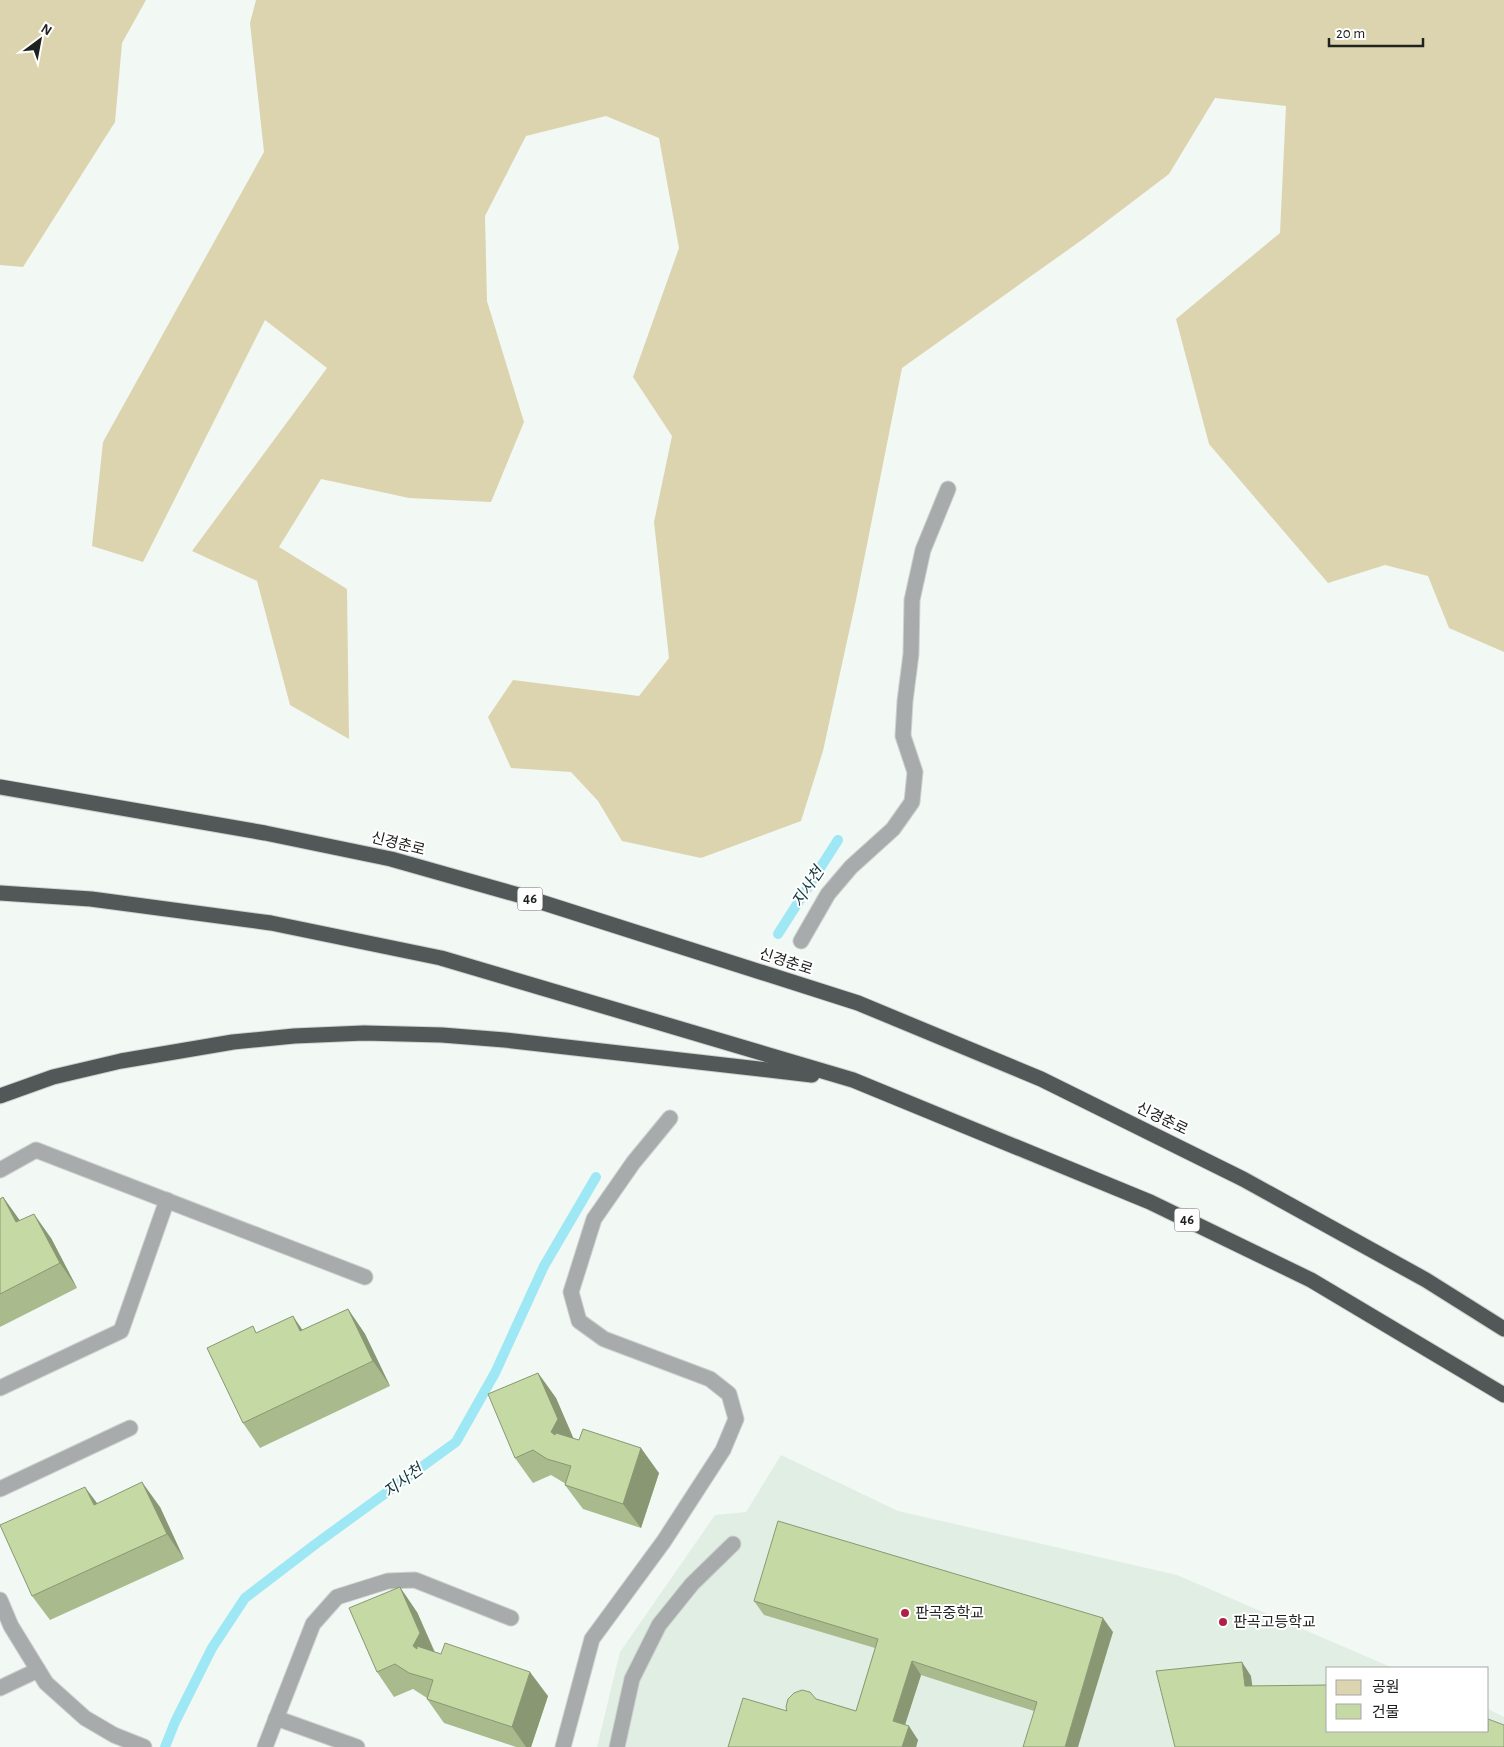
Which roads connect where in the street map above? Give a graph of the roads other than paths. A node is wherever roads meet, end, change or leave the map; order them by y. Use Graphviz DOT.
graph roads {
  1 [pos="948,489"];
  2 [pos="0,787"];
  3 [pos="0,893"];
  4 [pos="802,941"];
  5 [pos="853,1080"];
  6 [pos="0,1096"];
  7 [pos="670,1118"];
  8 [pos="0,1170"];
  9 [pos="168,1200"];
  10 [pos="365,1277"];
  11 [pos="1504,1329"];
  12 [pos="0,1388"];
  13 [pos="1504,1395"];
  14 [pos="130,1428"];
  15 [pos="0,1489"];
  16 [pos="733,1544"];
  17 [pos="0,1600"];
  18 [pos="511,1618"];
  19 [pos="38,1670"];
  20 [pos="0,1688"];
  21 [pos="276,1718"];
  22 [pos="144,1747"];
  23 [pos="265,1747"];
  24 [pos="357,1747"];
  25 [pos="563,1747"];
  26 [pos="617,1747"];
  1 -- 4 [label="lane"];
  2 -- 11 [label="highway, 신경춘로 / 46"];
  3 -- 5 [label="highway, 46"];
  5 -- 6 [label="highway, 46"];
  5 -- 13 [label="highway, 46"];
  7 -- 25 [label="lane"];
  8 -- 9 [label="lane"];
  9 -- 10 [label="lane"];
  9 -- 12 [label="lane"];
  14 -- 15 [label="lane"];
  16 -- 26 [label="lane"];
  17 -- 19 [label="lane"];
  18 -- 21 [label="lane"];
  19 -- 20 [label="lane"];
  19 -- 22 [label="lane"];
  21 -- 23 [label="lane"];
  21 -- 24 [label="lane"];
}
